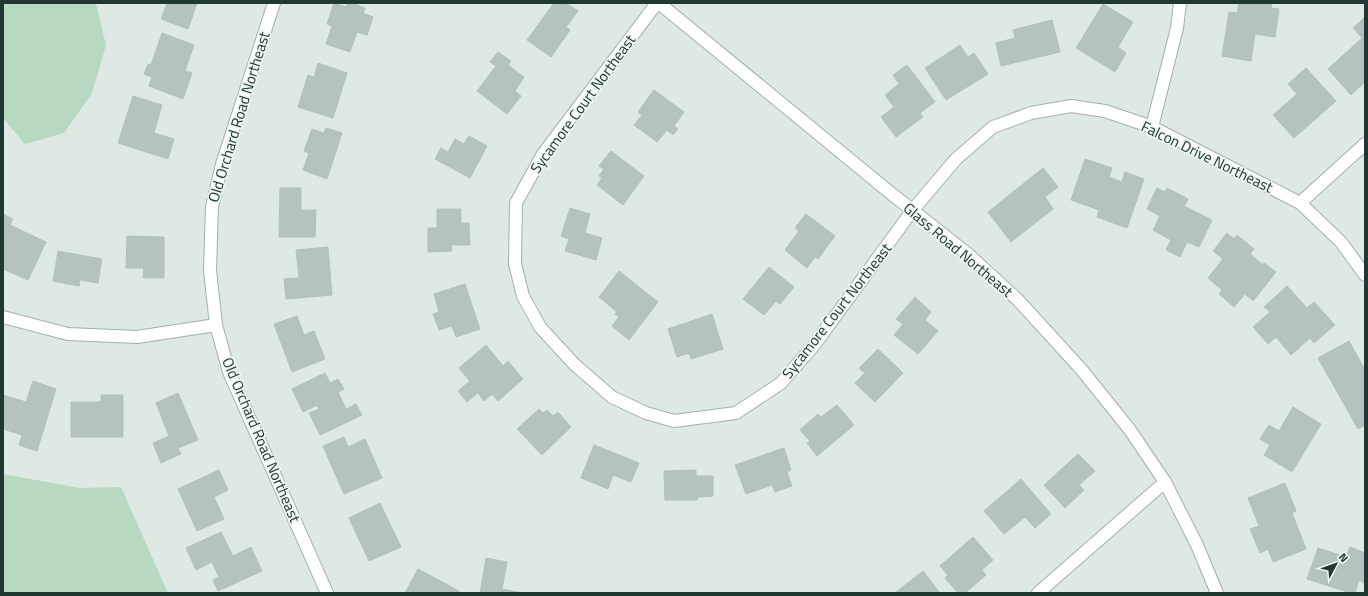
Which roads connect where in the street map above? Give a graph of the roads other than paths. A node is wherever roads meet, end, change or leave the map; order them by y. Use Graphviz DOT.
graph roads {
  1 [pos="274,3"];
  2 [pos="658,3"];
  3 [pos="1180,3"];
  4 [pos="1152,127"];
  5 [pos="1365,144"];
  6 [pos="1300,203"];
  7 [pos="912,211"];
  8 [pos="1365,275"];
  9 [pos="3,317"];
  10 [pos="216,325"];
  11 [pos="1165,482"];
  12 [pos="327,593"];
  13 [pos="1038,593"];
  14 [pos="1217,593"];
  1 -- 10 [label="street, Old Orchard Road Northeast"];
  2 -- 7 [label="street, Glass Road Northeast"];
  2 -- 7 [label="street, Sycamore Court Northeast"];
  3 -- 4 [label="street"];
  4 -- 6 [label="street, Falcon Drive Northeast"];
  4 -- 7 [label="street, Falcon Drive Northeast"];
  5 -- 6 [label="street"];
  6 -- 8 [label="street, Falcon Drive Northeast"];
  7 -- 11 [label="street, Glass Road Northeast"];
  9 -- 10 [label="street"];
  10 -- 12 [label="street, Old Orchard Road Northeast"];
  11 -- 13 [label="street"];
  11 -- 14 [label="street, Glass Road Northeast"];
}
